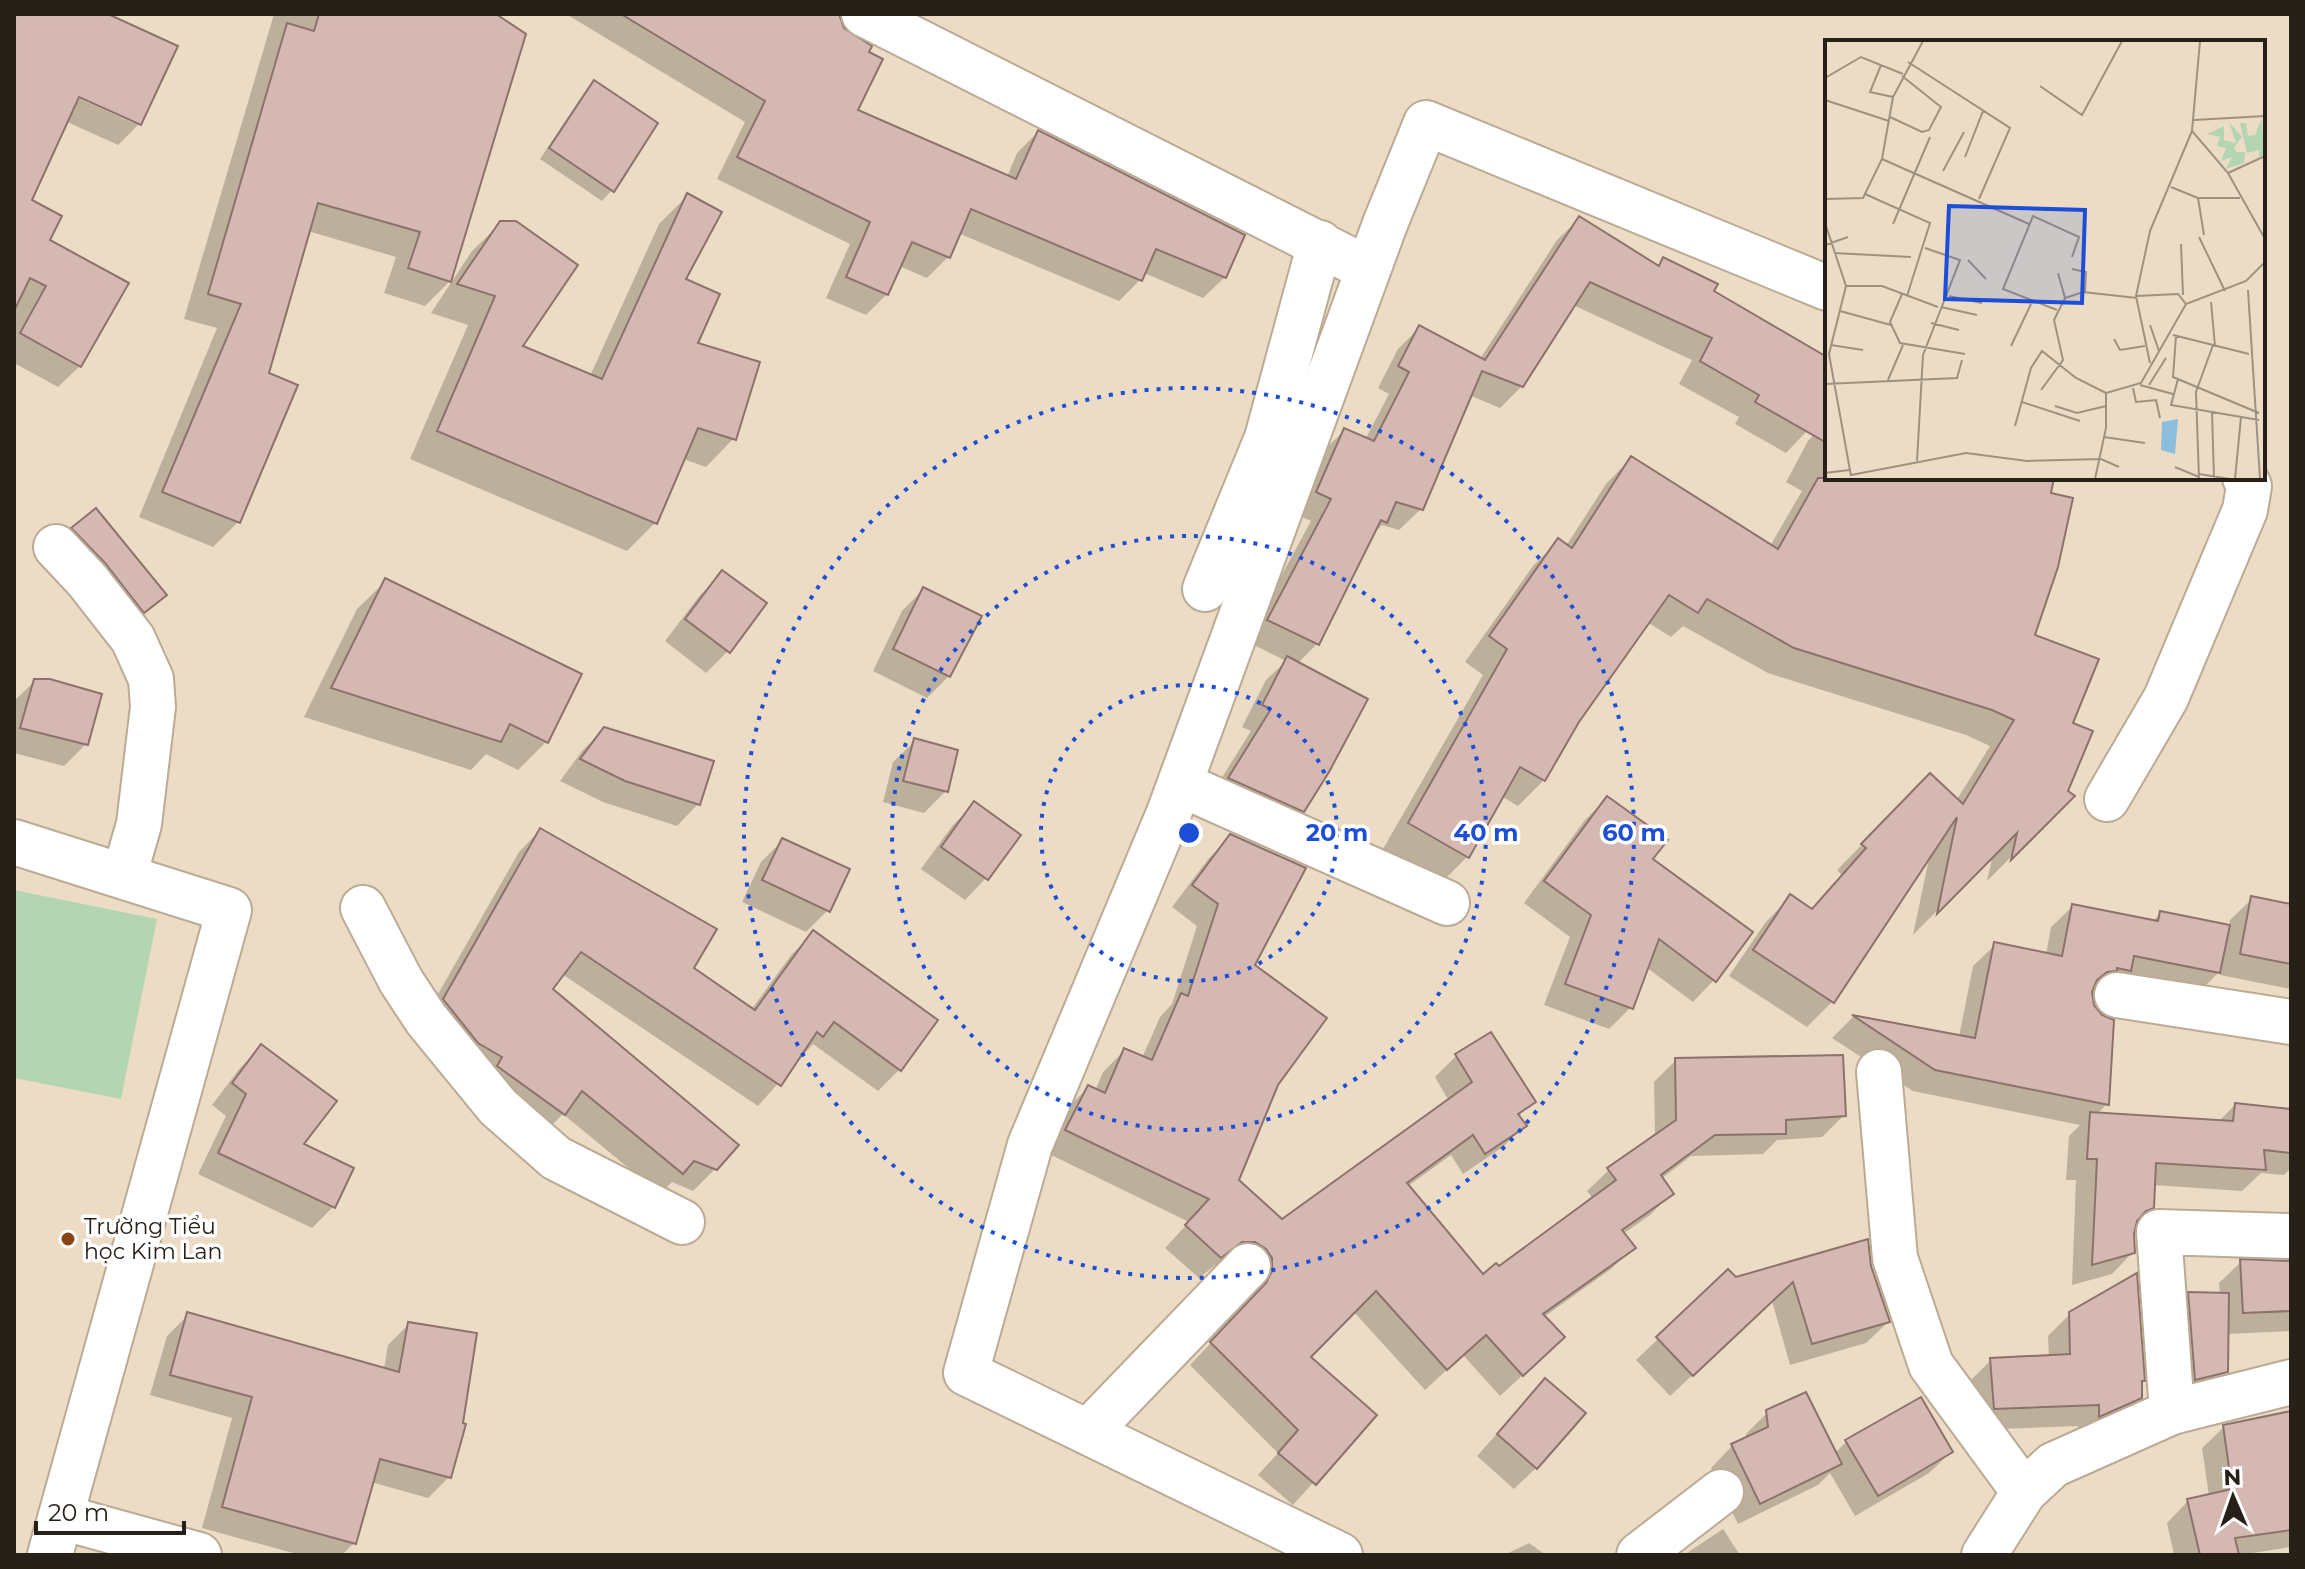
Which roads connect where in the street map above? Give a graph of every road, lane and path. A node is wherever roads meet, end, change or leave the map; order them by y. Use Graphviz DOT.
graph roads {
  1 [pos="864,14"];
  2 [pos="1320,243"];
  3 [pos="1368,269"];
  4 [pos="1825,287"];
  5 [pos="2246,480"];
  6 [pos="56,547"];
  7 [pos="1205,589"];
  8 [pos="1180,784"];
  9 [pos="2107,799"];
  10 [pos="14,842"];
  11 [pos="124,876"];
  12 [pos="1447,903"];
  13 [pos="363,908"];
  14 [pos="2117,995"];
  15 [pos="2291,1022"];
  16 [pos="1879,1072"];
  17 [pos="682,1222"];
  18 [pos="2291,1236"];
  19 [pos="1248,1266"];
  20 [pos="2291,1382"];
  21 [pos="2172,1412"];
  22 [pos="1088,1432"];
  23 [pos="1721,1492"];
  24 [pos="2024,1492"];
  25 [pos="55,1536"];
  26 [pos="199,1555"];
  27 [pos="1340,1555"];
  28 [pos="1639,1555"];
  29 [pos="1984,1555"];
  1 -- 2 [label="street"];
  2 -- 3 [label="street"];
  2 -- 7 [label="street"];
  3 -- 4 [label="street"];
  3 -- 8 [label="street"];
  5 -- 9 [label="street"];
  6 -- 11 [label="street"];
  8 -- 12 [label="street"];
  8 -- 22 [label="street"];
  10 -- 11 [label="street"];
  11 -- 25 [label="street"];
  13 -- 17 [label="street"];
  14 -- 15 [label="street"];
  16 -- 24 [label="street"];
  18 -- 21 [label="street"];
  19 -- 22 [label="street"];
  20 -- 21 [label="street"];
  21 -- 24 [label="street"];
  22 -- 27 [label="street"];
  23 -- 28 [label="street"];
  24 -- 29 [label="street"];
  25 -- 26 [label="street"];
}
